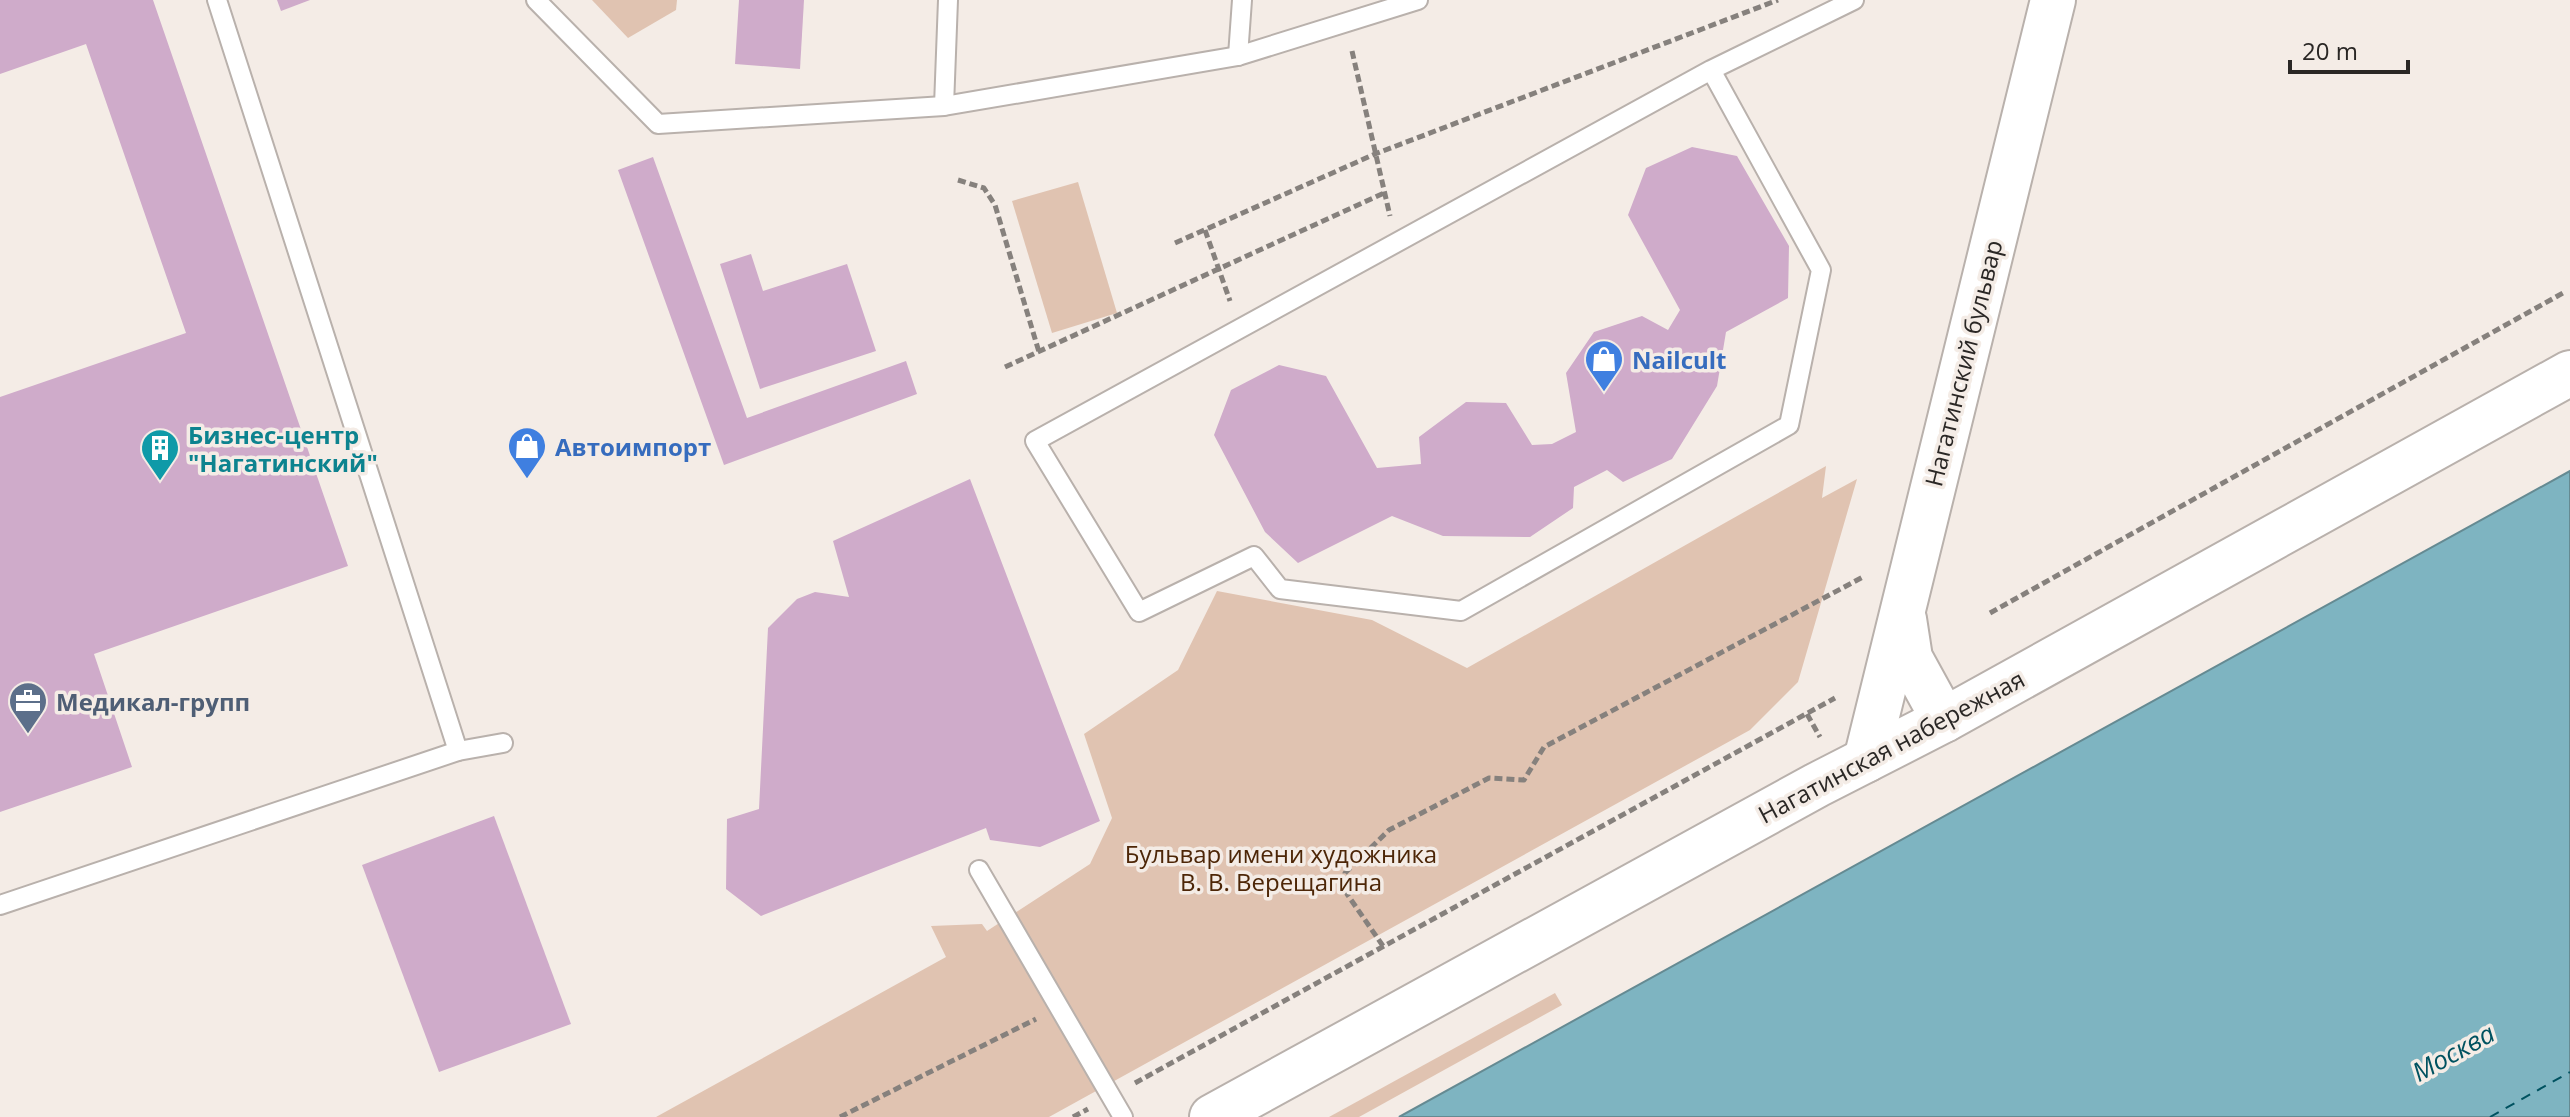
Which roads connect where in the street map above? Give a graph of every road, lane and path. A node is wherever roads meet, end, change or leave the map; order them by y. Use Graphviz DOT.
graph roads {
  1 [pos="217,0"];
  2 [pos="536,0"];
  3 [pos="948,0"];
  4 [pos="1242,0"];
  5 [pos="1418,0"];
  6 [pos="1778,0"];
  7 [pos="1854,0"];
  8 [pos="2053,0"];
  9 [pos="1345,22"];
  10 [pos="1238,56"];
  11 [pos="1711,70"];
  12 [pos="944,106"];
  13 [pos="1375,154"];
  14 [pos="958,180"];
  15 [pos="1384,193"];
  16 [pos="1205,230"];
  17 [pos="1175,243"];
  18 [pos="1396,243"];
  19 [pos="1219,269"];
  20 [pos="2563,293"];
  21 [pos="1240,328"];
  22 [pos="1039,352"];
  23 [pos="1005,367"];
  24 [pos="2570,373"];
  25 [pos="1863,577"];
  26 [pos="1903,613"];
  27 [pos="1990,613"];
  28 [pos="1835,698"];
  29 [pos="1944,720"];
  30 [pos="503,743"];
  31 [pos="458,751"];
  32 [pos="1866,760"];
  33 [pos="979,870"];
  34 [pos="0,905"];
  35 [pos="1383,946"];
  36 [pos="1063,1013"];
  37 [pos="1111,1096"];
  38 [pos="840,1117"];
  39 [pos="1073,1117"];
  40 [pos="1123,1117"];
  41 [pos="1212,1117"];
  1 -- 31 [label="lane"];
  2 -- 12 [label="lane"];
  3 -- 12 [label="lane"];
  4 -- 10 [label="lane"];
  5 -- 9 [label="lane"];
  6 -- 13 [label="path"];
  7 -- 11 [label="lane"];
  8 -- 26 [label="main road, Нагатинский бульвар"];
  9 -- 10 [label="lane"];
  9 -- 13 [label="path"];
  10 -- 12 [label="lane"];
  11 -- 18 [label="lane"];
  11 -- 21 [label="lane"];
  13 -- 15 [label="path"];
  13 -- 16 [label="path"];
  14 -- 22 [label="path"];
  15 -- 18 [label="path"];
  15 -- 19 [label="path"];
  16 -- 17 [label="path"];
  16 -- 19 [label="path"];
  18 -- 21 [label="lane"];
  19 -- 21 [label="path"];
  19 -- 22 [label="path"];
  20 -- 27 [label="path"];
  22 -- 23 [label="path"];
  24 -- 29 [label="main road, Нагатинская набережная"];
  25 -- 35 [label="path"];
  26 -- 29 [label="main road, Нагатинский бульвар"];
  26 -- 32 [label="main road"];
  28 -- 35 [label="path"];
  29 -- 32 [label="main road, Нагатинская набережная"];
  30 -- 31 [label="lane"];
  31 -- 34 [label="lane"];
  32 -- 41 [label="main road, Нагатинская набережная"];
  33 -- 36 [label="lane"];
  35 -- 37 [label="path"];
  36 -- 37 [label="lane"];
  36 -- 38 [label="path"];
  37 -- 39 [label="path"];
  37 -- 40 [label="lane"];
}
